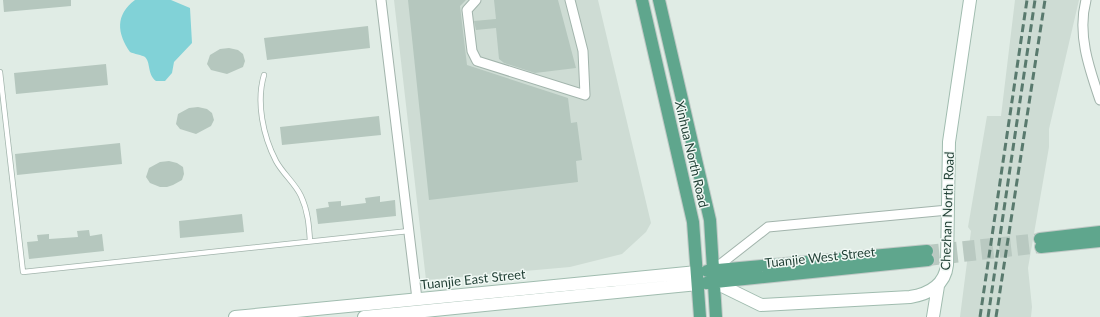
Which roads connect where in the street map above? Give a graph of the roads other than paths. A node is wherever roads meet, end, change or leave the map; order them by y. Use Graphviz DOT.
graph roads {
  1 [pos="382,0"];
  2 [pos="476,0"];
  3 [pos="570,0"];
  4 [pos="642,0"];
  5 [pos="659,0"];
  6 [pos="970,0"];
  7 [pos="1086,0"];
  8 [pos="0,72"];
  9 [pos="264,74"];
  10 [pos="1100,100"];
  11 [pos="948,210"];
  12 [pos="409,231"];
  13 [pos="1100,232"];
  14 [pos="310,241"];
  15 [pos="1100,241"];
  16 [pos="927,256"];
  17 [pos="697,272"];
  18 [pos="714,276"];
  19 [pos="698,284"];
  20 [pos="938,286"];
  21 [pos="417,299"];
  22 [pos="235,317"];
  23 [pos="364,317"];
  24 [pos="700,317"];
  25 [pos="716,317"];
  26 [pos="933,317"];
  1 -- 12 [label="street"];
  2 -- 3 [label="street"];
  4 -- 17 [label="main road, Xinhua North Road"];
  5 -- 18 [label="main road, Xinhua North Road"];
  6 -- 11 [label="main road, Chezhan North Road"];
  7 -- 10 [label="street"];
  8 -- 14 [label="lane"];
  9 -- 14 [label="lane"];
  11 -- 18 [label="street"];
  11 -- 20 [label="main road, Chezhan North Road"];
  12 -- 14 [label="lane"];
  12 -- 21 [label="street"];
  13 -- 15 [label="main road"];
  16 -- 18 [label="main road, Tuanjie West Street"];
  17 -- 18 [label="main road, Tuanjie East Street"];
  17 -- 19 [label="main road, Xinhua North Road"];
  17 -- 21 [label="main road, Tuanjie East Street"];
  18 -- 19 [label="main road, Tuanjie East Street"];
  18 -- 20 [label="main road, Chezhan North Road"];
  18 -- 25 [label="main road, Xinhua North Road"];
  19 -- 23 [label="main road, Tuanjie East Street"];
  19 -- 24 [label="main road, Xinhua North Road"];
  20 -- 26 [label="main road"];
  21 -- 22 [label="main road, Tuanjie East Street"];
}
